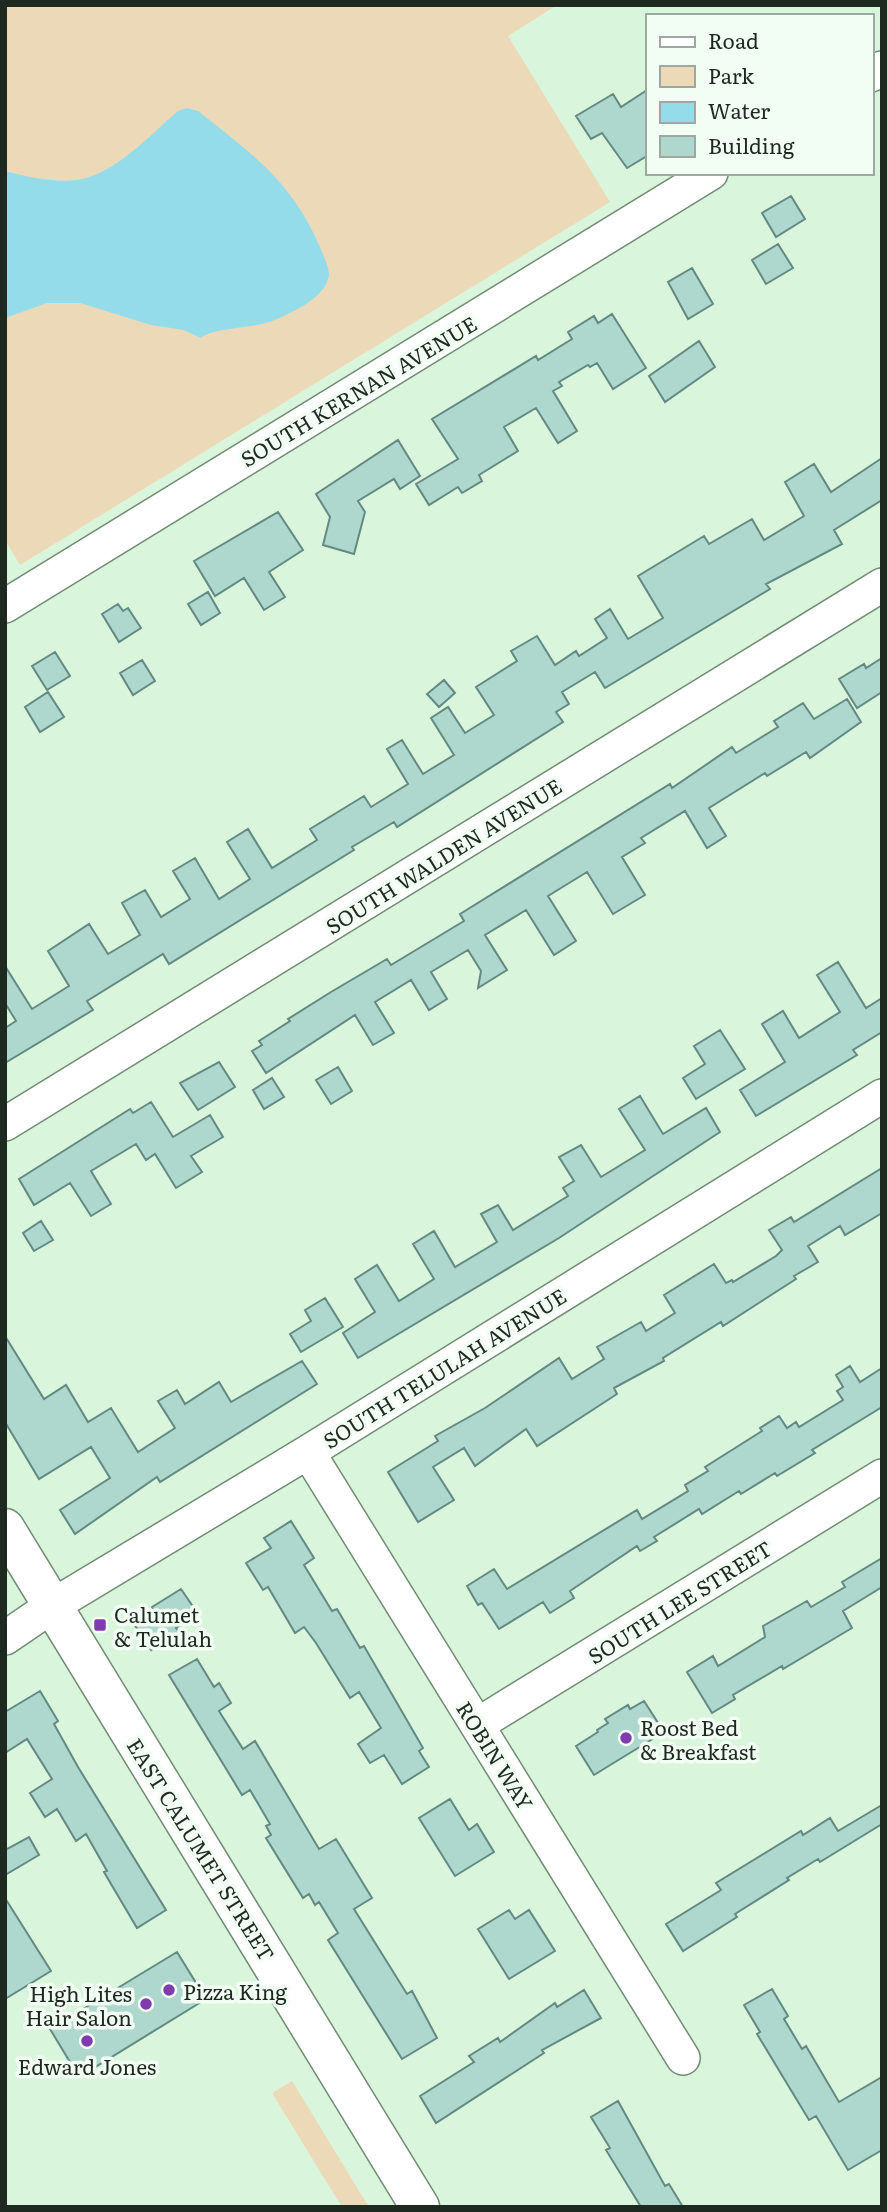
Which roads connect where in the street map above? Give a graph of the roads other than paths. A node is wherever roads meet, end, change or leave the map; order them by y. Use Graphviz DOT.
graph roads {
  1 [pos="708,175"];
  2 [pos="882,585"];
  3 [pos="5,606"];
  4 [pos="882,1096"];
  5 [pos="5,1124"];
  6 [pos="308,1452"];
  7 [pos="882,1476"];
  8 [pos="5,1528"];
  9 [pos="52,1606"];
  10 [pos="5,1638"];
  11 [pos="477,1725"];
  12 [pos="683,2059"];
  13 [pos="419,2207"];
  1 -- 3 [label="street, SOUTH KERNAN AVENUE"];
  2 -- 5 [label="street, SOUTH WALDEN AVENUE"];
  4 -- 6 [label="street, SOUTH TELULAH AVENUE"];
  6 -- 9 [label="street, SOUTH TELULAH AVENUE"];
  6 -- 11 [label="street, ROBIN WAY"];
  7 -- 11 [label="street, SOUTH LEE STREET"];
  8 -- 9 [label="main road, EAST CALUMET STREET"];
  9 -- 10 [label="street, SOUTH TELULAH AVENUE"];
  9 -- 13 [label="main road, EAST CALUMET STREET"];
  11 -- 12 [label="street, ROBIN WAY"];
}
